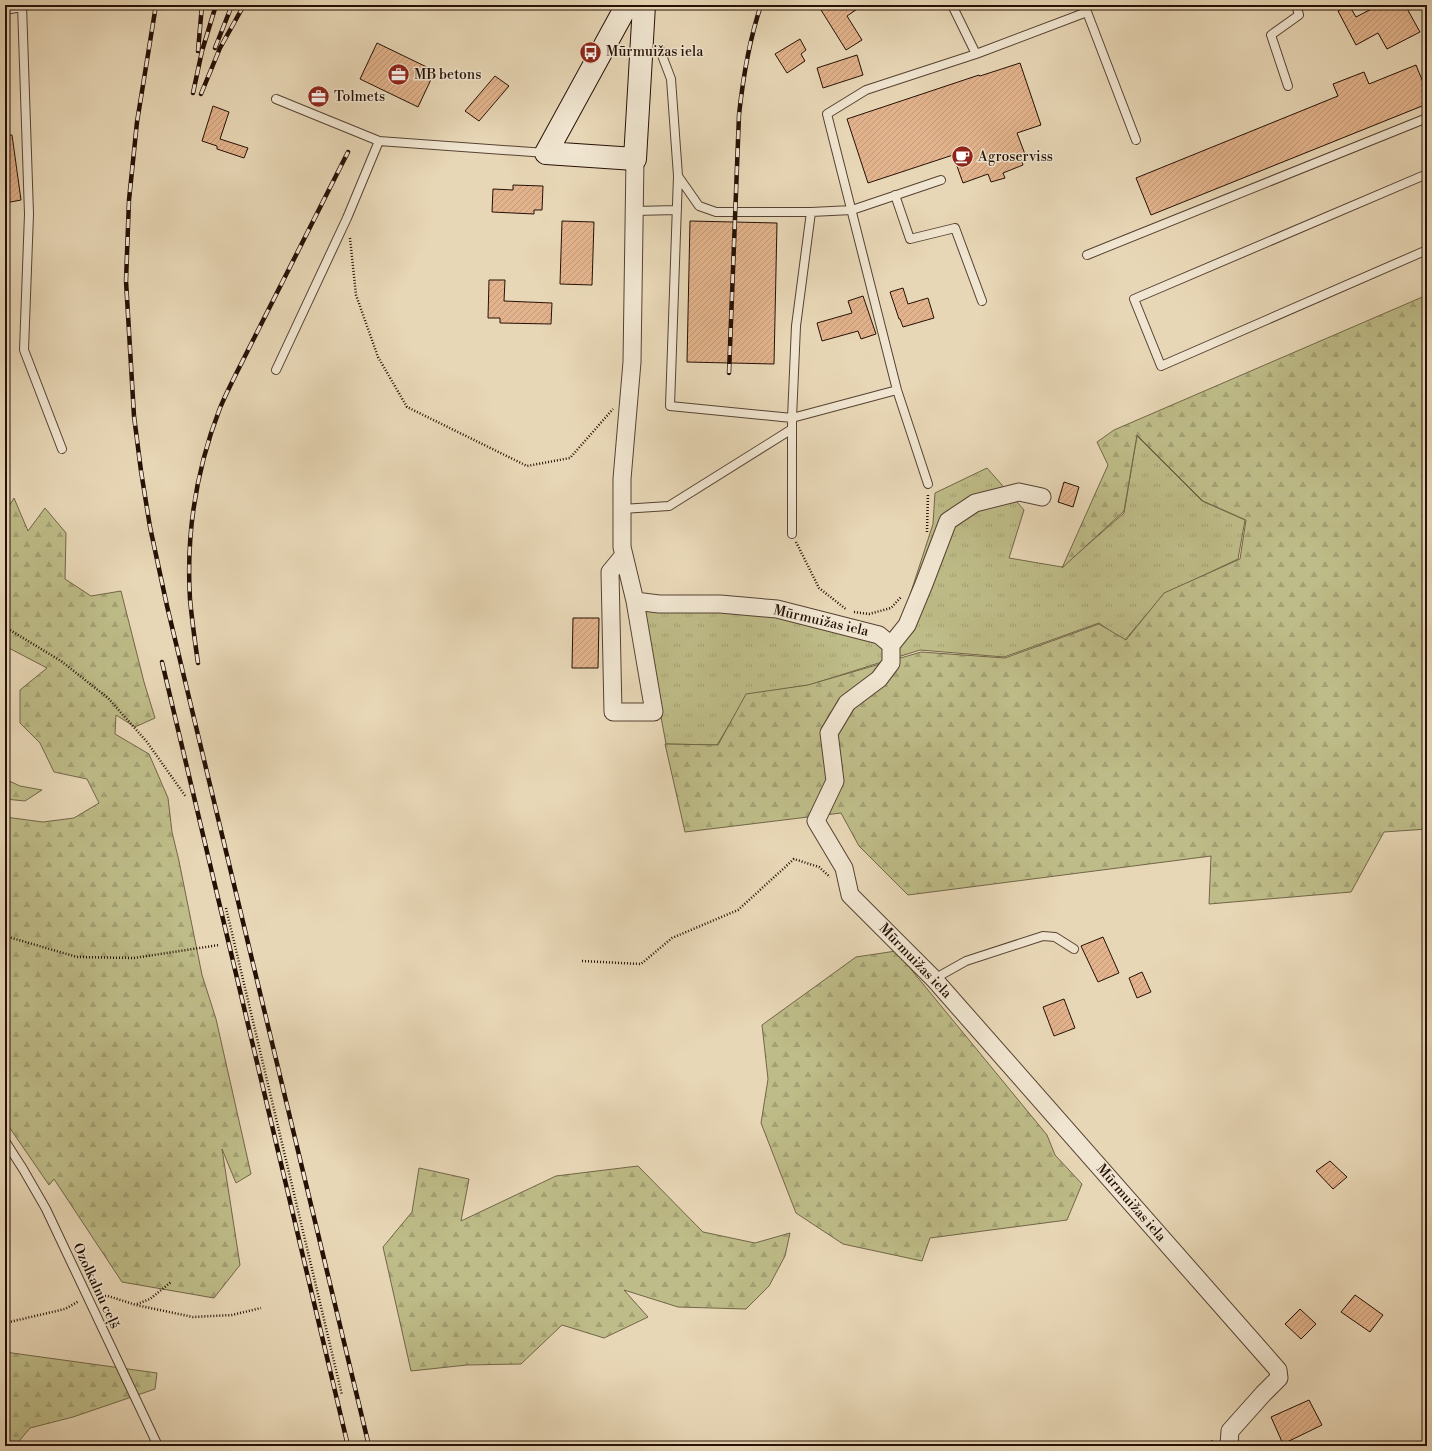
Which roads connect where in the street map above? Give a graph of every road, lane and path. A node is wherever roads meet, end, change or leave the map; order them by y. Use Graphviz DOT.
graph roads {
  1 [pos="627,5"];
  2 [pos="644,5"];
  3 [pos="952,5"];
  4 [pos="1296,5"];
  5 [pos="22,6"];
  6 [pos="5,10"];
  7 [pos="660,50"];
  8 [pos="976,54"];
  9 [pos="1288,86"];
  10 [pos="276,99"];
  11 [pos="1427,118"];
  12 [pos="1136,140"];
  13 [pos="378,142"];
  14 [pos="546,153"];
  15 [pos="635,159"];
  16 [pos="1427,174"];
  17 [pos="678,176"];
  18 [pos="941,180"];
  19 [pos="895,195"];
  20 [pos="677,210"];
  21 [pos="852,210"];
  22 [pos="634,211"];
  23 [pos="811,212"];
  24 [pos="348,218"];
  25 [pos="1427,250"];
  26 [pos="1087,255"];
  27 [pos="982,301"];
  28 [pos="276,370"];
  29 [pos="630,389"];
  30 [pos="897,390"];
  31 [pos="792,418"];
  32 [pos="792,429"];
  33 [pos="62,449"];
  34 [pos="928,484"];
  35 [pos="1042,497"];
  36 [pos="622,509"];
  37 [pos="792,534"];
  38 [pos="925,538"];
  39 [pos="624,555"];
  40 [pos="905,594"];
  41 [pos="635,601"];
  42 [pos="5,627"];
  43 [pos="890,645"];
  44 [pos="186,797"];
  45 [pos="850,895"];
  46 [pos="226,908"];
  47 [pos="5,936"];
  48 [pos="219,945"];
  49 [pos="1074,949"];
  50 [pos="582,961"];
  51 [pos="934,979"];
  52 [pos="5,1140"];
  53 [pos="172,1282"];
  54 [pos="87,1297"];
  55 [pos="136,1305"];
  56 [pos="261,1308"];
  57 [pos="5,1323"];
  58 [pos="342,1395"];
  59 [pos="158,1446"];
  60 [pos="1230,1446"];
  1 -- 14 [label="street"];
  2 -- 15 [label="street"];
  3 -- 8 [label="lane"];
  4 -- 9 [label="lane"];
  5 -- 6 [label="lane"];
  5 -- 33 [label="lane"];
  7 -- 17 [label="lane"];
  8 -- 12 [label="lane"];
  8 -- 21 [label="lane"];
  10 -- 13 [label="lane"];
  11 -- 26 [label="lane"];
  13 -- 14 [label="lane"];
  13 -- 24 [label="lane"];
  14 -- 15 [label="street"];
  15 -- 22 [label="street"];
  16 -- 25 [label="lane"];
  17 -- 20 [label="lane"];
  17 -- 23 [label="lane"];
  18 -- 19 [label="lane"];
  19 -- 21 [label="lane"];
  19 -- 27 [label="lane"];
  20 -- 22 [label="lane"];
  20 -- 31 [label="lane"];
  21 -- 23 [label="lane"];
  21 -- 30 [label="lane"];
  22 -- 29 [label="street"];
  23 -- 31 [label="lane"];
  24 -- 28 [label="lane"];
  24 -- 29 [label="path"];
  29 -- 36 [label="street"];
  30 -- 31 [label="lane"];
  30 -- 34 [label="lane"];
  31 -- 32 [label="lane"];
  32 -- 36 [label="lane"];
  32 -- 37 [label="lane"];
  34 -- 38 [label="path"];
  35 -- 43 [label="street"];
  36 -- 39 [label="street"];
  37 -- 40 [label="path"];
  39 -- 41 [label="street"];
  39 -- 41 [label="street"];
  41 -- 43 [label="street, Mūrmuižas iela"];
  42 -- 44 [label="path"];
  43 -- 45 [label="street"];
  45 -- 50 [label="path"];
  45 -- 51 [label="street, Mūrmuižas iela"];
  46 -- 58 [label="path"];
  47 -- 48 [label="path"];
  49 -- 51 [label="lane"];
  51 -- 60 [label="street, Mūrmuižas iela"];
  52 -- 54 [label="lane, Ozolkalnu ceļš"];
  53 -- 55 [label="path"];
  54 -- 55 [label="path"];
  54 -- 57 [label="path"];
  54 -- 59 [label="lane, Ozolkalnu ceļš"];
  55 -- 56 [label="path"];
}
